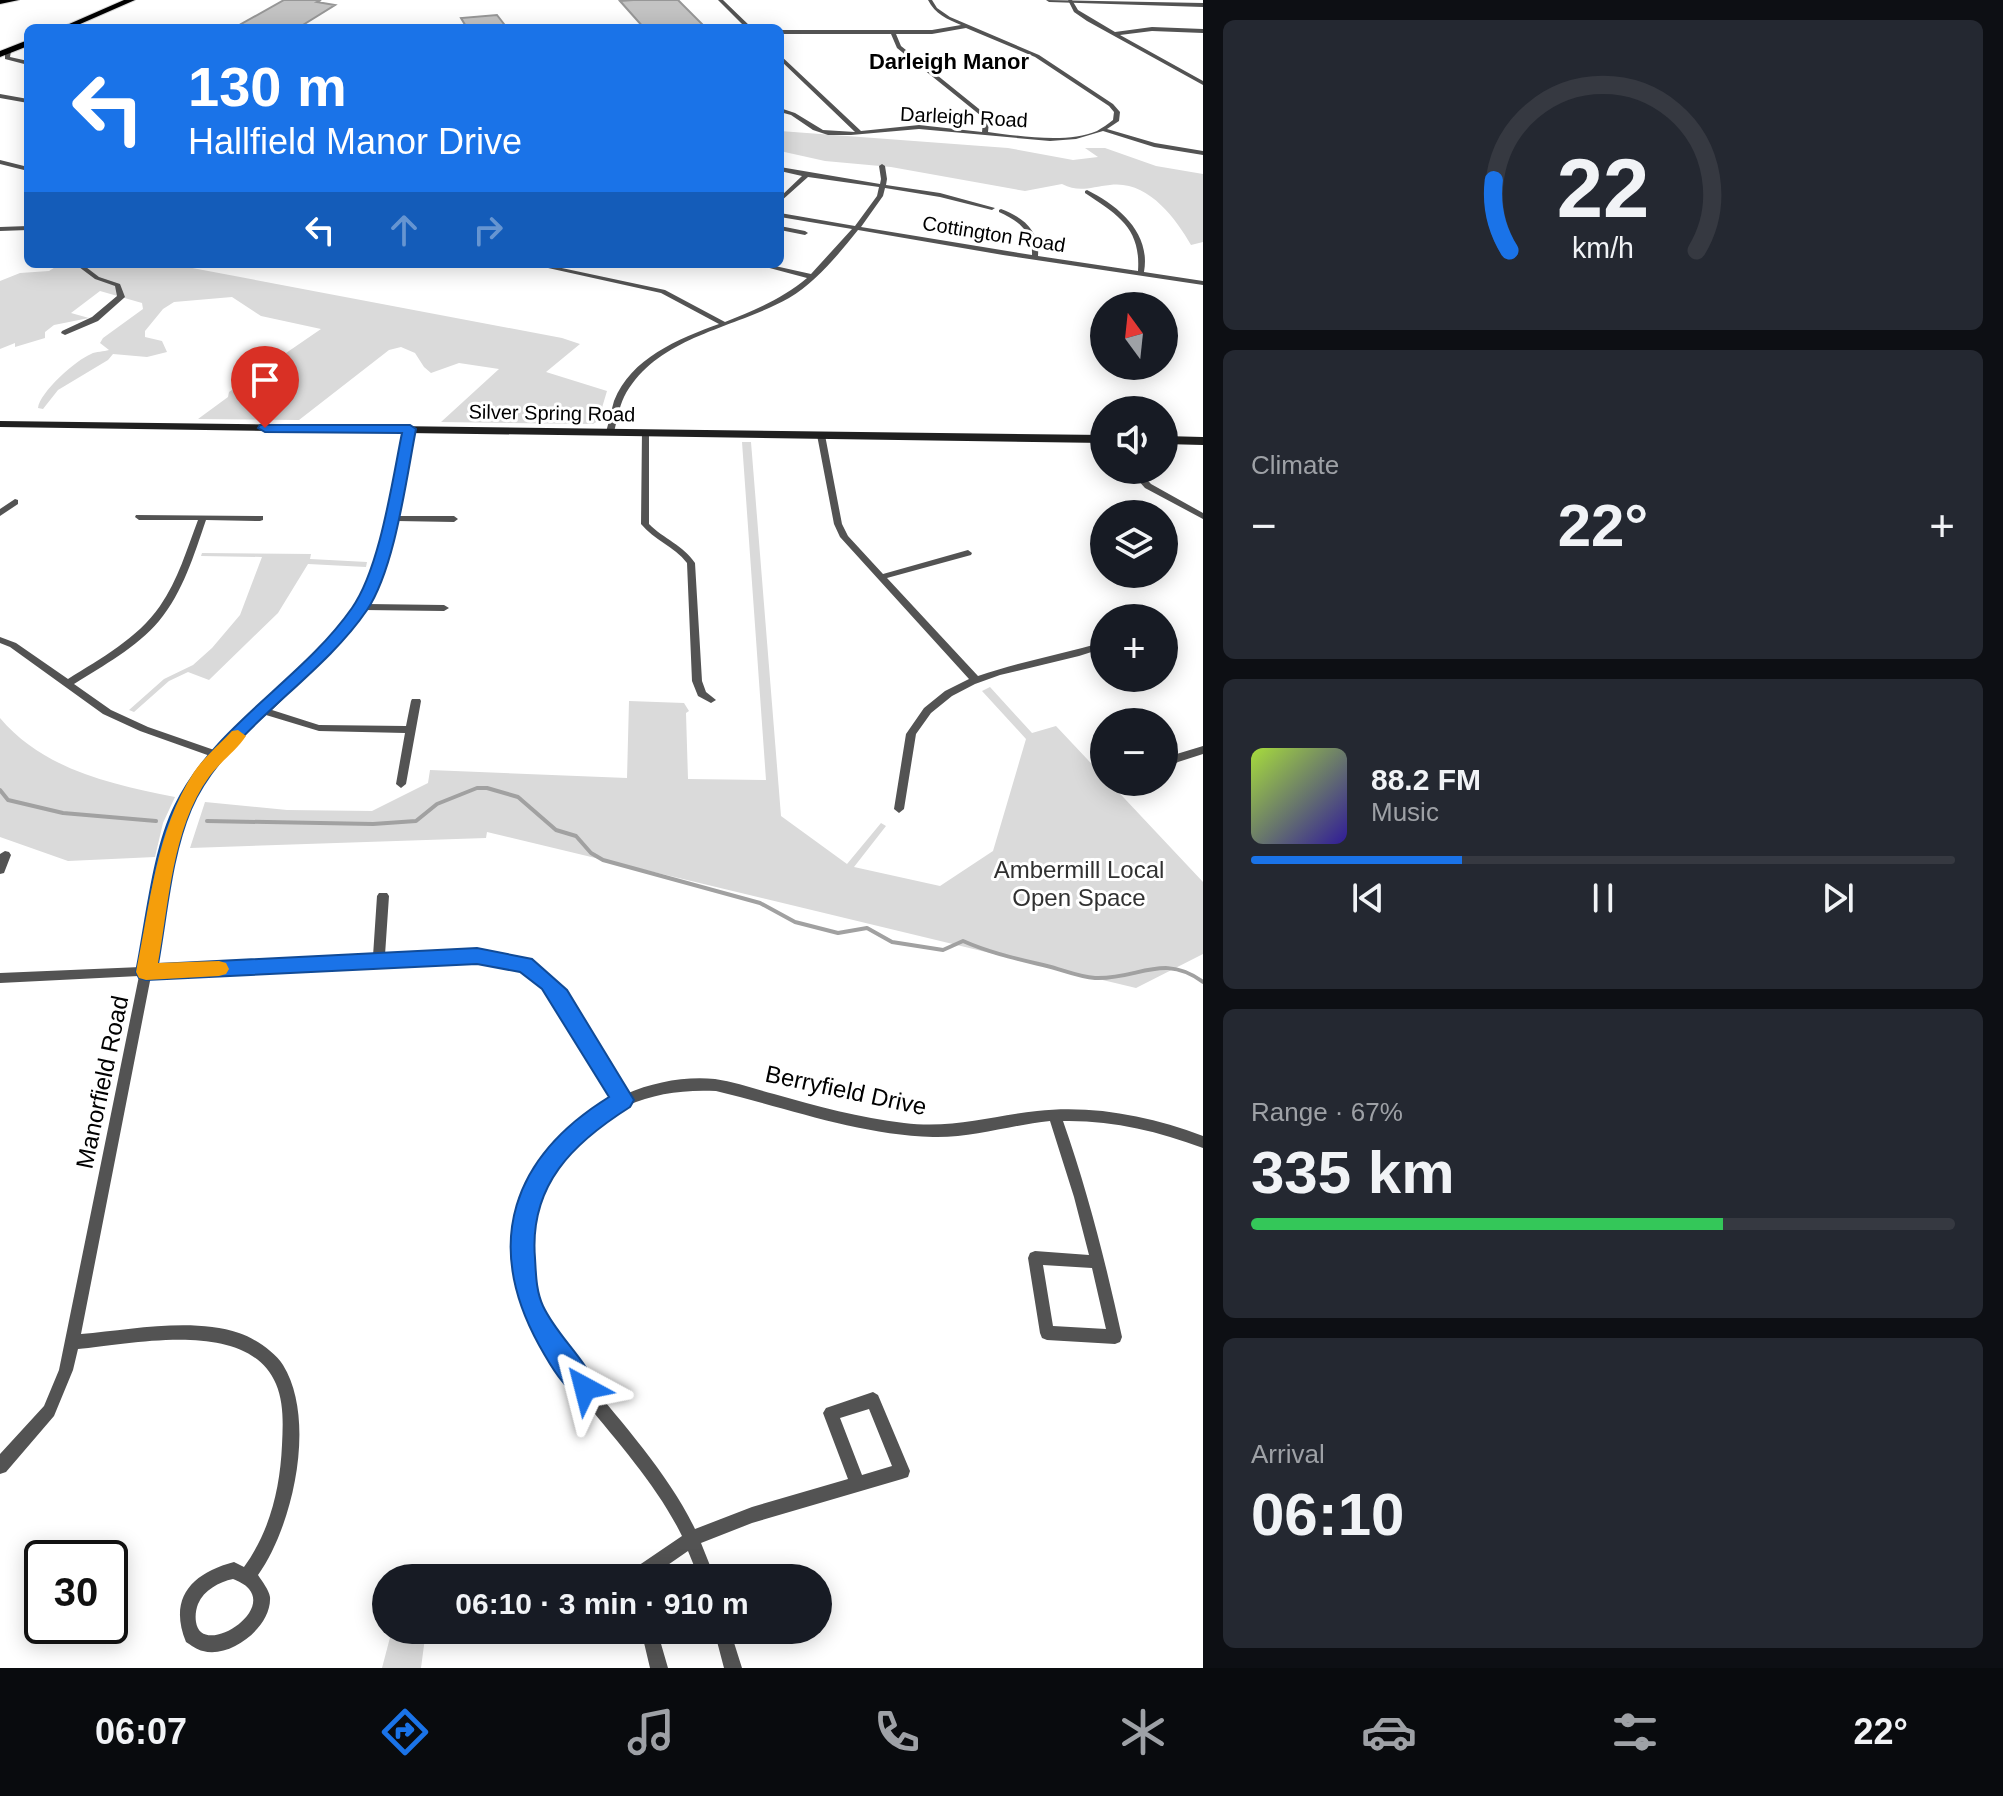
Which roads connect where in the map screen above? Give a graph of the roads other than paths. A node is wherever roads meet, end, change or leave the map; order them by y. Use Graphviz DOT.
graph roads {
  1 [pos="15,0"];
  2 [pos="131,0"];
  3 [pos="720,0"];
  4 [pos="930,0"];
  5 [pos="1049,0"];
  6 [pos="1070,1"];
  7 [pos="0,2"];
  8 [pos="1179,2"];
  9 [pos="1203,5"];
  10 [pos="74,24"];
  11 [pos="745,24"];
  12 [pos="966,26"];
  13 [pos="892,31"];
  14 [pos="1203,31"];
  15 [pos="784,32"];
  16 [pos="1114,34"];
  17 [pos="24,45"];
  18 [pos="3,55"];
  19 [pos="784,61"];
  20 [pos="24,63"];
  21 [pos="24,63"];
  22 [pos="784,73"];
  23 [pos="797,73"];
  24 [pos="1203,83"];
  25 [pos="0,96"];
  26 [pos="24,100"];
  27 [pos="784,111"];
  28 [pos="1105,130"];
  29 [pos="985,132"];
  30 [pos="860,133"];
  31 [pos="1203,153"];
  32 [pos="0,162"];
  33 [pos="882,166"];
  34 [pos="24,168"];
  35 [pos="784,170"];
  36 [pos="806,175"];
  37 [pos="883,187"];
  38 [pos="1087,192"];
  39 [pos="784,196"];
  40 [pos="992,208"];
  41 [pos="1001,211"];
  42 [pos="784,216"];
  43 [pos="24,228"];
  44 [pos="854,228"];
  45 [pos="0,229"];
  46 [pos="784,229"];
  47 [pos="805,233"];
  48 [pos="1035,258"];
  49 [pos="83,268"];
  50 [pos="556,268"];
  51 [pos="577,268"];
  52 [pos="774,268"];
  53 [pos="574,271"];
  54 [pos="1141,271"];
  55 [pos="813,277"];
  56 [pos="1202,282"];
  57 [pos="724,324"];
  58 [pos="65,333"];
  59 [pos="0,424"];
  60 [pos="410,429"];
  61 [pos="610,432"];
  62 [pos="645,433"];
  63 [pos="821,435"];
  64 [pos="1090,439"];
  65 [pos="1178,440"];
  66 [pos="1203,441"];
  67 [pos="1146,484"];
  68 [pos="15,502"];
  69 [pos="0,513"];
  70 [pos="1203,516"];
  71 [pos="139,517"];
  72 [pos="203,517"];
  73 [pos="260,518"];
  74 [pos="392,518"];
  75 [pos="454,519"];
  76 [pos="968,553"];
  77 [pos="881,577"];
  78 [pos="361,607"];
  79 [pos="444,608"];
  80 [pos="0,640"];
  81 [pos="1090,648"];
  82 [pos="976,680"];
  83 [pos="67,684"];
  84 [pos="711,700"];
  85 [pos="416,701"];
  86 [pos="265,711"];
  87 [pos="410,730"];
  88 [pos="1203,750"];
  89 [pos="217,755"];
  90 [pos="1178,758"];
  91 [pos="401,784"];
  92 [pos="899,809"];
  93 [pos="5,855"];
  94 [pos="0,870"];
  95 [pos="383,896"];
  96 [pos="379,961"];
  97 [pos="146,972"];
  98 [pos="0,978"];
  99 [pos="623,1100"];
  100 [pos="1054,1115"];
  101 [pos="1203,1142"];
  102 [pos="1099,1262"];
  103 [pos="72,1342"];
  104 [pos="0,1466"];
  105 [pos="858,1484"];
  106 [pos="691,1539"];
  107 [pos="655,1564"];
  108 [pos="701,1564"];
  109 [pos="248,1575"];
  110 [pos="653,1644"];
  111 [pos="726,1644"];
  112 [pos="659,1668"];
  113 [pos="733,1668"];
  1 -- 7 [label="main road"];
  2 -- 10 [label="main road"];
  3 -- 11 [label="street"];
  4 -- 12 [label="street"];
  5 -- 6 [label="street"];
  6 -- 8 [label="street"];
  6 -- 16 [label="street"];
  8 -- 9 [label="street"];
  12 -- 13 [label="street"];
  12 -- 28 [label="street"];
  13 -- 15 [label="street"];
  13 -- 29 [label="street"];
  14 -- 16 [label="street"];
  16 -- 24 [label="street"];
  17 -- 18 [label="main road"];
  18 -- 20 [label="street"];
  18 -- 21 [label="street"];
  19 -- 23 [label="street"];
  22 -- 23 [label="street"];
  23 -- 30 [label="street"];
  25 -- 26 [label="street"];
  27 -- 30 [label="street, Darleigh Road"];
  28 -- 29 [label="street, Darleigh Road"];
  28 -- 31 [label="street"];
  29 -- 30 [label="street, Darleigh Road"];
  32 -- 34 [label="street"];
  33 -- 37 [label="street"];
  35 -- 36 [label="street"];
  36 -- 37 [label="street"];
  36 -- 39 [label="street"];
  37 -- 40 [label="street"];
  37 -- 44 [label="street"];
  38 -- 54 [label="street"];
  41 -- 48 [label="street"];
  42 -- 44 [label="street, Cottington Road"];
  43 -- 45 [label="street"];
  44 -- 48 [label="street, Cottington Road"];
  44 -- 55 [label="street"];
  46 -- 47 [label="street"];
  48 -- 54 [label="street, Cottington Road"];
  49 -- 58 [label="street"];
  50 -- 53 [label="street"];
  51 -- 53 [label="street"];
  52 -- 55 [label="street"];
  53 -- 57 [label="street"];
  54 -- 56 [label="street, Cottington Road"];
  55 -- 57 [label="street"];
  57 -- 61 [label="street"];
  59 -- 60 [label="main road, Silver Spring Road"];
  60 -- 61 [label="main road, Silver Spring Road"];
  60 -- 74 [label="street, Manorfield Road"];
  61 -- 62 [label="main road, Silver Spring Road"];
  62 -- 63 [label="main road, Silver Spring Road"];
  62 -- 84 [label="street"];
  63 -- 64 [label="main road, Silver Spring Road"];
  63 -- 77 [label="street"];
  65 -- 66 [label="main road"];
  67 -- 70 [label="street"];
  68 -- 69 [label="street"];
  71 -- 72 [label="street"];
  72 -- 73 [label="street"];
  72 -- 83 [label="street"];
  74 -- 75 [label="street"];
  74 -- 78 [label="street, Manorfield Road"];
  76 -- 77 [label="street"];
  77 -- 82 [label="street"];
  78 -- 79 [label="street"];
  78 -- 86 [label="street, Manorfield Road"];
  80 -- 83 [label="street"];
  81 -- 82 [label="street"];
  82 -- 92 [label="street"];
  83 -- 89 [label="street"];
  85 -- 87 [label="street"];
  86 -- 87 [label="street"];
  86 -- 89 [label="street, Manorfield Road"];
  87 -- 91 [label="street"];
  88 -- 90 [label="street"];
  89 -- 97 [label="street, Manorfield Road"];
  93 -- 94 [label="street"];
  95 -- 96 [label="street"];
  96 -- 97 [label="street"];
  96 -- 99 [label="street"];
  97 -- 98 [label="street"];
  97 -- 103 [label="street, Manorfield Road"];
  99 -- 100 [label="street, Berryfield Drive"];
  99 -- 106 [label="street, Berryfield Drive"];
  100 -- 101 [label="street, Berryfield Drive"];
  100 -- 102 [label="street"];
  102 -- 102 [label="street"];
  103 -- 104 [label="street, Manorfield Road"];
  103 -- 109 [label="street"];
  105 -- 105 [label="street"];
  105 -- 106 [label="street"];
  106 -- 107 [label="street"];
  106 -- 108 [label="street, Berryfield Drive"];
  109 -- 109 [label="street"];
  110 -- 112 [label="street"];
  111 -- 113 [label="street"];
}
